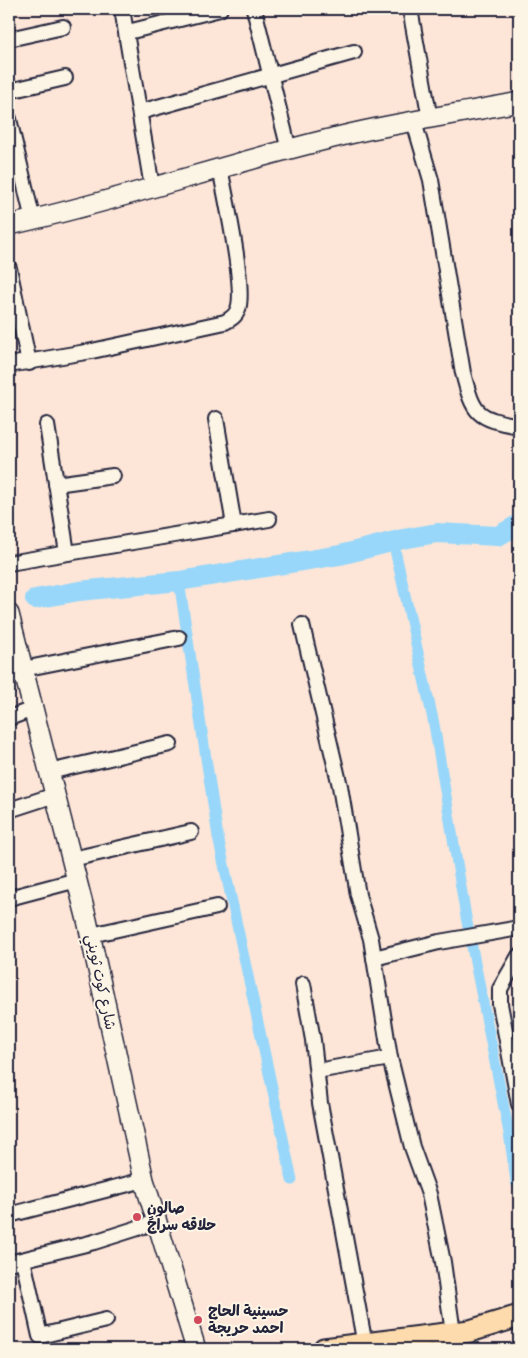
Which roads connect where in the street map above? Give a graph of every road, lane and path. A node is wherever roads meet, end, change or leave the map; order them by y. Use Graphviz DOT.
graph roads {
  1 [pos="122,9"];
  2 [pos="220,9"];
  3 [pos="254,9"];
  4 [pos="410,9"];
  5 [pos="63,27"];
  6 [pos="128,32"];
  7 [pos="9,39"];
  8 [pos="354,52"];
  9 [pos="271,75"];
  10 [pos="66,78"];
  11 [pos="9,91"];
  12 [pos="519,102"];
  13 [pos="140,112"];
  14 [pos="9,119"];
  15 [pos="422,120"];
  16 [pos="289,150"];
  17 [pos="220,168"];
  18 [pos="152,187"];
  19 [pos="33,220"];
  20 [pos="9,225"];
  21 [pos="9,268"];
  22 [pos="29,363"];
  23 [pos="9,365"];
  24 [pos="216,419"];
  25 [pos="47,425"];
  26 [pos="519,426"];
  27 [pos="113,476"];
  28 [pos="56,484"];
  29 [pos="269,519"];
  30 [pos="234,525"];
  31 [pos="66,553"];
  32 [pos="9,563"];
  33 [pos="9,614"];
  34 [pos="302,625"];
  35 [pos="179,638"];
  36 [pos="18,673"];
  37 [pos="33,709"];
  38 [pos="9,718"];
  39 [pos="170,744"];
  40 [pos="49,772"];
  41 [pos="55,795"];
  42 [pos="9,810"];
  43 [pos="191,832"];
  44 [pos="72,859"];
  45 [pos="77,880"];
  46 [pos="9,898"];
  47 [pos="217,907"];
  48 [pos="519,928"];
  49 [pos="91,935"];
  50 [pos="519,956"];
  51 [pos="374,958"];
  52 [pos="302,984"];
  53 [pos="390,1058"];
  54 [pos="316,1071"];
  55 [pos="519,1104"];
  56 [pos="144,1180"];
  57 [pos="9,1215"];
  58 [pos="157,1222"];
  59 [pos="23,1260"];
  60 [pos="9,1263"];
  61 [pos="519,1316"];
  62 [pos="106,1320"];
  63 [pos="519,1332"];
  64 [pos="453,1334"];
  65 [pos="365,1344"];
  66 [pos="196,1349"];
  67 [pos="324,1349"];
  68 [pos="436,1349"];
  1 -- 6 [label="street"];
  2 -- 6 [label="street"];
  3 -- 9 [label="street"];
  4 -- 15 [label="street"];
  5 -- 7 [label="street"];
  6 -- 13 [label="street"];
  8 -- 9 [label="street"];
  9 -- 13 [label="street"];
  9 -- 16 [label="street"];
  10 -- 11 [label="street"];
  12 -- 15 [label="main road"];
  13 -- 18 [label="street"];
  14 -- 19 [label="street"];
  15 -- 16 [label="main road"];
  15 -- 26 [label="street"];
  16 -- 17 [label="main road"];
  17 -- 18 [label="main road"];
  17 -- 22 [label="street"];
  18 -- 19 [label="main road"];
  19 -- 20 [label="main road"];
  21 -- 22 [label="street"];
  22 -- 23 [label="street"];
  24 -- 30 [label="street"];
  25 -- 28 [label="street"];
  27 -- 28 [label="street"];
  28 -- 31 [label="street"];
  29 -- 30 [label="street"];
  30 -- 31 [label="street"];
  31 -- 32 [label="street"];
  33 -- 36 [label="main road, شارع كوت ثويني"];
  34 -- 51 [label="street"];
  35 -- 36 [label="street"];
  36 -- 37 [label="main road, شارع كوت ثويني"];
  37 -- 38 [label="street"];
  37 -- 40 [label="main road, شارع كوت ثويني"];
  39 -- 40 [label="street"];
  40 -- 41 [label="main road, شارع كوت ثويني"];
  41 -- 42 [label="street"];
  41 -- 44 [label="main road, شارع كوت ثويني"];
  43 -- 44 [label="street"];
  44 -- 45 [label="main road, شارع كوت ثويني"];
  45 -- 46 [label="street"];
  45 -- 49 [label="main road, شارع كوت ثويني"];
  47 -- 49 [label="street"];
  48 -- 51 [label="street"];
  49 -- 56 [label="main road, شارع كوت ثويني"];
  50 -- 55 [label="street"];
  51 -- 53 [label="street"];
  52 -- 54 [label="street"];
  53 -- 54 [label="street"];
  53 -- 64 [label="street"];
  54 -- 65 [label="street"];
  56 -- 57 [label="street"];
  56 -- 58 [label="main road, شارع كوت ثويني"];
  58 -- 59 [label="street"];
  58 -- 66 [label="main road, شارع كوت ثويني"];
  59 -- 60 [label="street"];
  59 -- 62 [label="street"];
  61 -- 64 [label="main road"];
  63 -- 68 [label="main road"];
  64 -- 65 [label="main road"];
  65 -- 67 [label="main road"];
}
